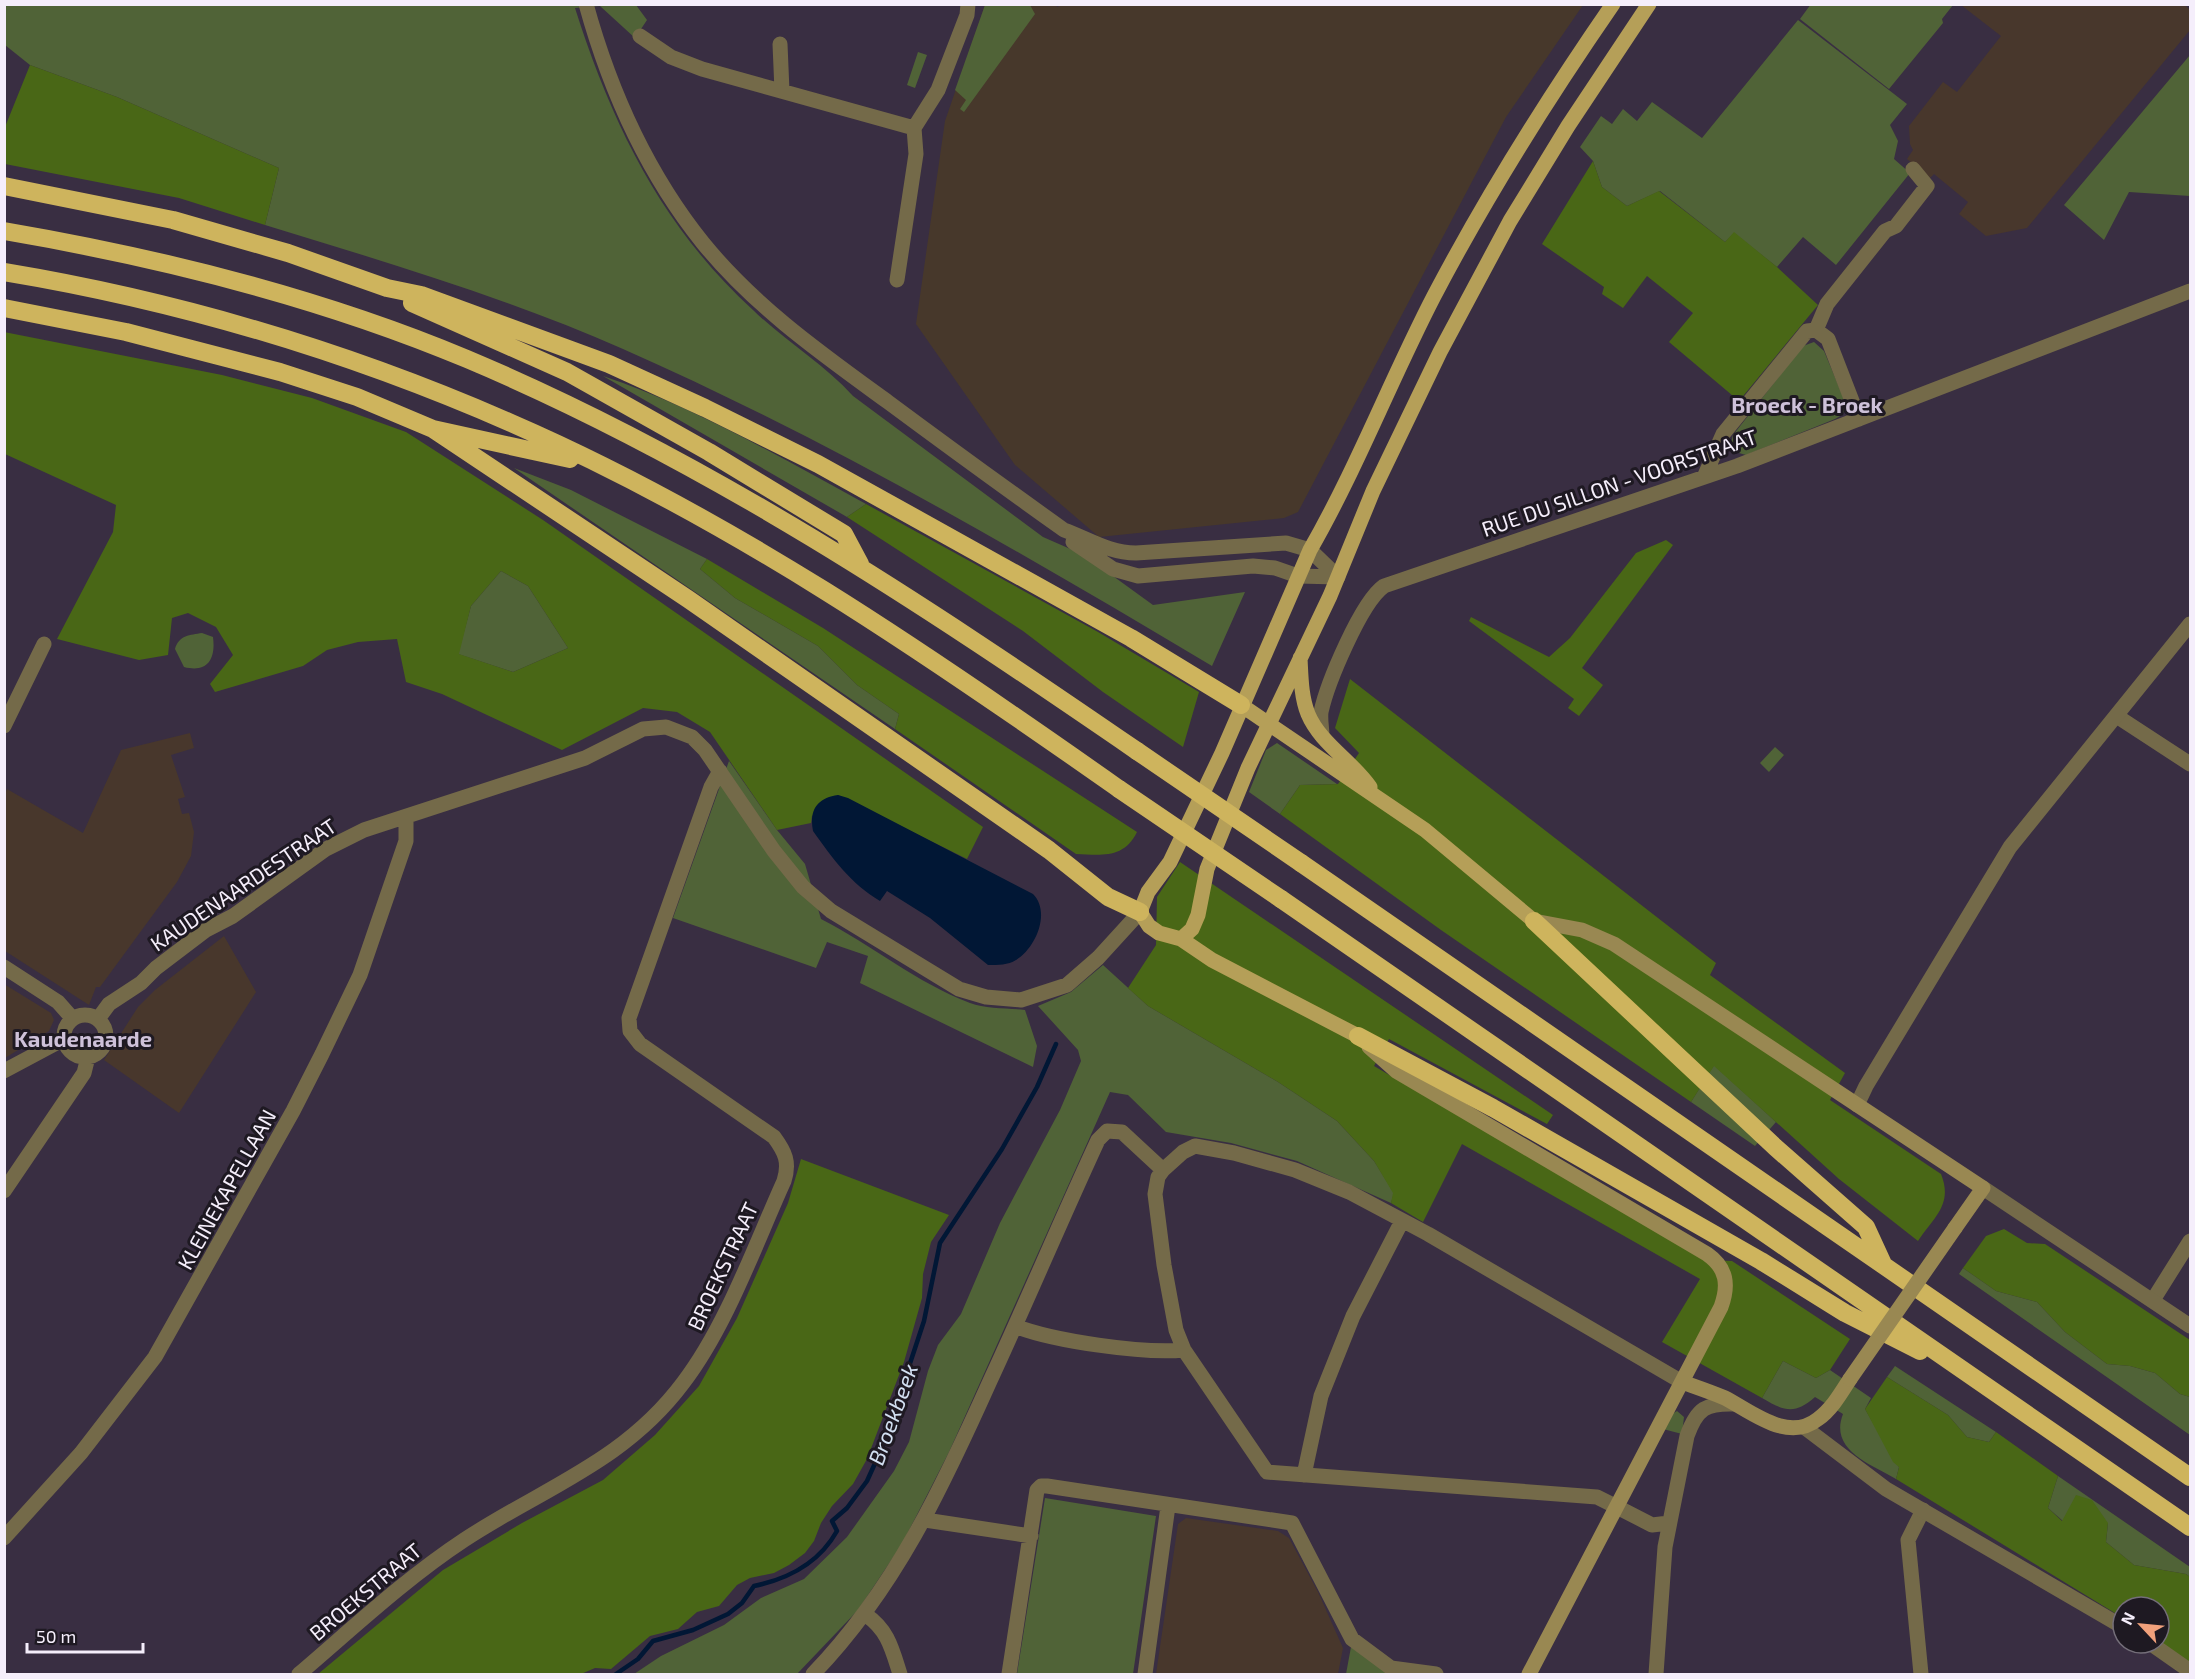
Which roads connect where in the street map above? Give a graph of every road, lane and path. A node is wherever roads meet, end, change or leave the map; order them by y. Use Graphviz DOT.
graph roads {
  1 [pos="968,4"];
  2 [pos="1613,4"];
  3 [pos="1649,4"];
  4 [pos="586,5"];
  5 [pos="640,36"];
  6 [pos="780,44"];
  7 [pos="782,91"];
  8 [pos="914,128"];
  9 [pos="1913,169"];
  10 [pos="4,186"];
  11 [pos="4,231"];
  12 [pos="4,272"];
  13 [pos="897,280"];
  14 [pos="387,288"];
  15 [pos="2190,291"];
  16 [pos="4,308"];
  17 [pos="1816,330"];
  18 [pos="1859,419"];
  19 [pos="433,429"];
  20 [pos="598,465"];
  21 [pos="1705,475"];
  22 [pos="1064,530"];
  23 [pos="1310,550"];
  24 [pos="861,566"];
  25 [pos="1298,576"];
  26 [pos="1338,577"];
  27 [pos="2190,624"];
  28 [pos="44,644"];
  29 [pos="1300,657"];
  30 [pos="1241,705"];
  31 [pos="2118,717"];
  32 [pos="1268,724"];
  33 [pos="4,726"];
  34 [pos="1322,736"];
  35 [pos="2190,764"];
  36 [pos="717,766"];
  37 [pos="1375,794"];
  38 [pos="406,818"];
  39 [pos="1140,912"];
  40 [pos="1534,921"];
  41 [pos="1181,939"];
  42 [pos="4,967"];
  43 [pos="73,1019"];
  44 [pos="98,1019"];
  45 [pos="1358,1036"];
  46 [pos="64,1039"];
  47 [pos="88,1057"];
  48 [pos="4,1071"];
  49 [pos="1857,1105"];
  50 [pos="1163,1170"];
  51 [pos="1983,1188"];
  52 [pos="4,1191"];
  53 [pos="1402,1221"];
  54 [pos="2190,1241"];
  55 [pos="1884,1266"];
  56 [pos="2153,1300"];
  57 [pos="1015,1326"];
  58 [pos="2190,1326"];
  59 [pos="1184,1350"];
  60 [pos="1682,1382"];
  61 [pos="1983,1384"];
  62 [pos="1735,1404"];
  63 [pos="1804,1427"];
  64 [pos="1304,1474"];
  65 [pos="2190,1477"];
  66 [pos="1168,1506"];
  67 [pos="1617,1507"];
  68 [pos="1923,1510"];
  69 [pos="924,1520"];
  70 [pos="1669,1523"];
  71 [pos="2190,1527"];
  72 [pos="1031,1536"];
  73 [pos="4,1538"];
  74 [pos="866,1615"];
  75 [pos="2111,1620"];
  76 [pos="2167,1655"];
  77 [pos="2190,1671"];
  78 [pos="299,1674"];
  79 [pos="813,1674"];
  80 [pos="900,1674"];
  81 [pos="1009,1674"];
  82 [pos="1145,1674"];
  83 [pos="1436,1674"];
  84 [pos="1529,1674"];
  85 [pos="1656,1674"];
  86 [pos="1921,1674"];
  1 -- 8 [label="street"];
  2 -- 23 [label="main road"];
  3 -- 26 [label="main road"];
  4 -- 22 [label="street"];
  5 -- 7 [label="street"];
  6 -- 7 [label="street"];
  7 -- 8 [label="street"];
  8 -- 13 [label="street"];
  9 -- 17 [label="street"];
  10 -- 14 [label="highway"];
  11 -- 24 [label="highway"];
  12 -- 20 [label="highway"];
  14 -- 24 [label="highway"];
  14 -- 30 [label="highway"];
  15 -- 18 [label="street, RUE DU SILLON - VOORSTRAAT"];
  16 -- 19 [label="highway"];
  17 -- 18 [label="street"];
  17 -- 21 [label="street"];
  18 -- 21 [label="street, RUE DU SILLON - VOORSTRAAT"];
  19 -- 20 [label="highway"];
  19 -- 39 [label="highway"];
  20 -- 61 [label="highway, bridge"];
  21 -- 34 [label="street, RUE DU SILLON - VOORSTRAAT"];
  22 -- 23 [label="street"];
  22 -- 25 [label="street"];
  23 -- 25 [label="main road"];
  23 -- 26 [label="street"];
  24 -- 55 [label="highway, bridge"];
  25 -- 26 [label="street"];
  25 -- 30 [label="main road"];
  26 -- 29 [label="main road"];
  27 -- 31 [label="street"];
  28 -- 33 [label="street"];
  29 -- 32 [label="main road"];
  29 -- 34 [label="main road"];
  30 -- 32 [label="main road"];
  30 -- 39 [label="main road"];
  31 -- 35 [label="street"];
  31 -- 49 [label="street"];
  32 -- 37 [label="main road"];
  32 -- 41 [label="main road"];
  34 -- 37 [label="main road"];
  36 -- 38 [label="street, KAUDENAARDESTRAAT"];
  36 -- 39 [label="street"];
  36 -- 78 [label="street, BROEKSTRAAT"];
  37 -- 40 [label="main road"];
  38 -- 44 [label="street, KAUDENAARDESTRAAT"];
  38 -- 73 [label="street, KLEINEKAPELLAAN"];
  39 -- 41 [label="main road"];
  40 -- 49 [label="main road"];
  40 -- 55 [label="highway"];
  41 -- 45 [label="main road"];
  42 -- 43 [label="street"];
  43 -- 44 [label="street"];
  43 -- 46 [label="street"];
  44 -- 47 [label="street"];
  45 -- 60 [label="main road"];
  45 -- 61 [label="highway"];
  46 -- 47 [label="street"];
  46 -- 48 [label="street"];
  47 -- 52 [label="street"];
  49 -- 51 [label="main road"];
  50 -- 53 [label="street"];
  50 -- 57 [label="street"];
  50 -- 59 [label="street"];
  51 -- 56 [label="street"];
  51 -- 63 [label="main road, bridge"];
  53 -- 60 [label="street"];
  53 -- 64 [label="street"];
  54 -- 56 [label="street"];
  55 -- 65 [label="highway"];
  56 -- 58 [label="street"];
  57 -- 59 [label="street"];
  57 -- 69 [label="street"];
  59 -- 64 [label="street"];
  60 -- 62 [label="main road"];
  60 -- 67 [label="main road"];
  61 -- 71 [label="highway"];
  62 -- 63 [label="main road"];
  62 -- 70 [label="street"];
  63 -- 68 [label="street"];
  64 -- 67 [label="street"];
  66 -- 72 [label="street"];
  66 -- 82 [label="street"];
  66 -- 83 [label="street"];
  67 -- 70 [label="street"];
  67 -- 84 [label="main road"];
  68 -- 75 [label="street"];
  68 -- 86 [label="street"];
  69 -- 72 [label="street"];
  69 -- 74 [label="street"];
  70 -- 85 [label="street"];
  72 -- 81 [label="street"];
  74 -- 79 [label="street"];
  74 -- 80 [label="street"];
  76 -- 77 [label="street"];
}
